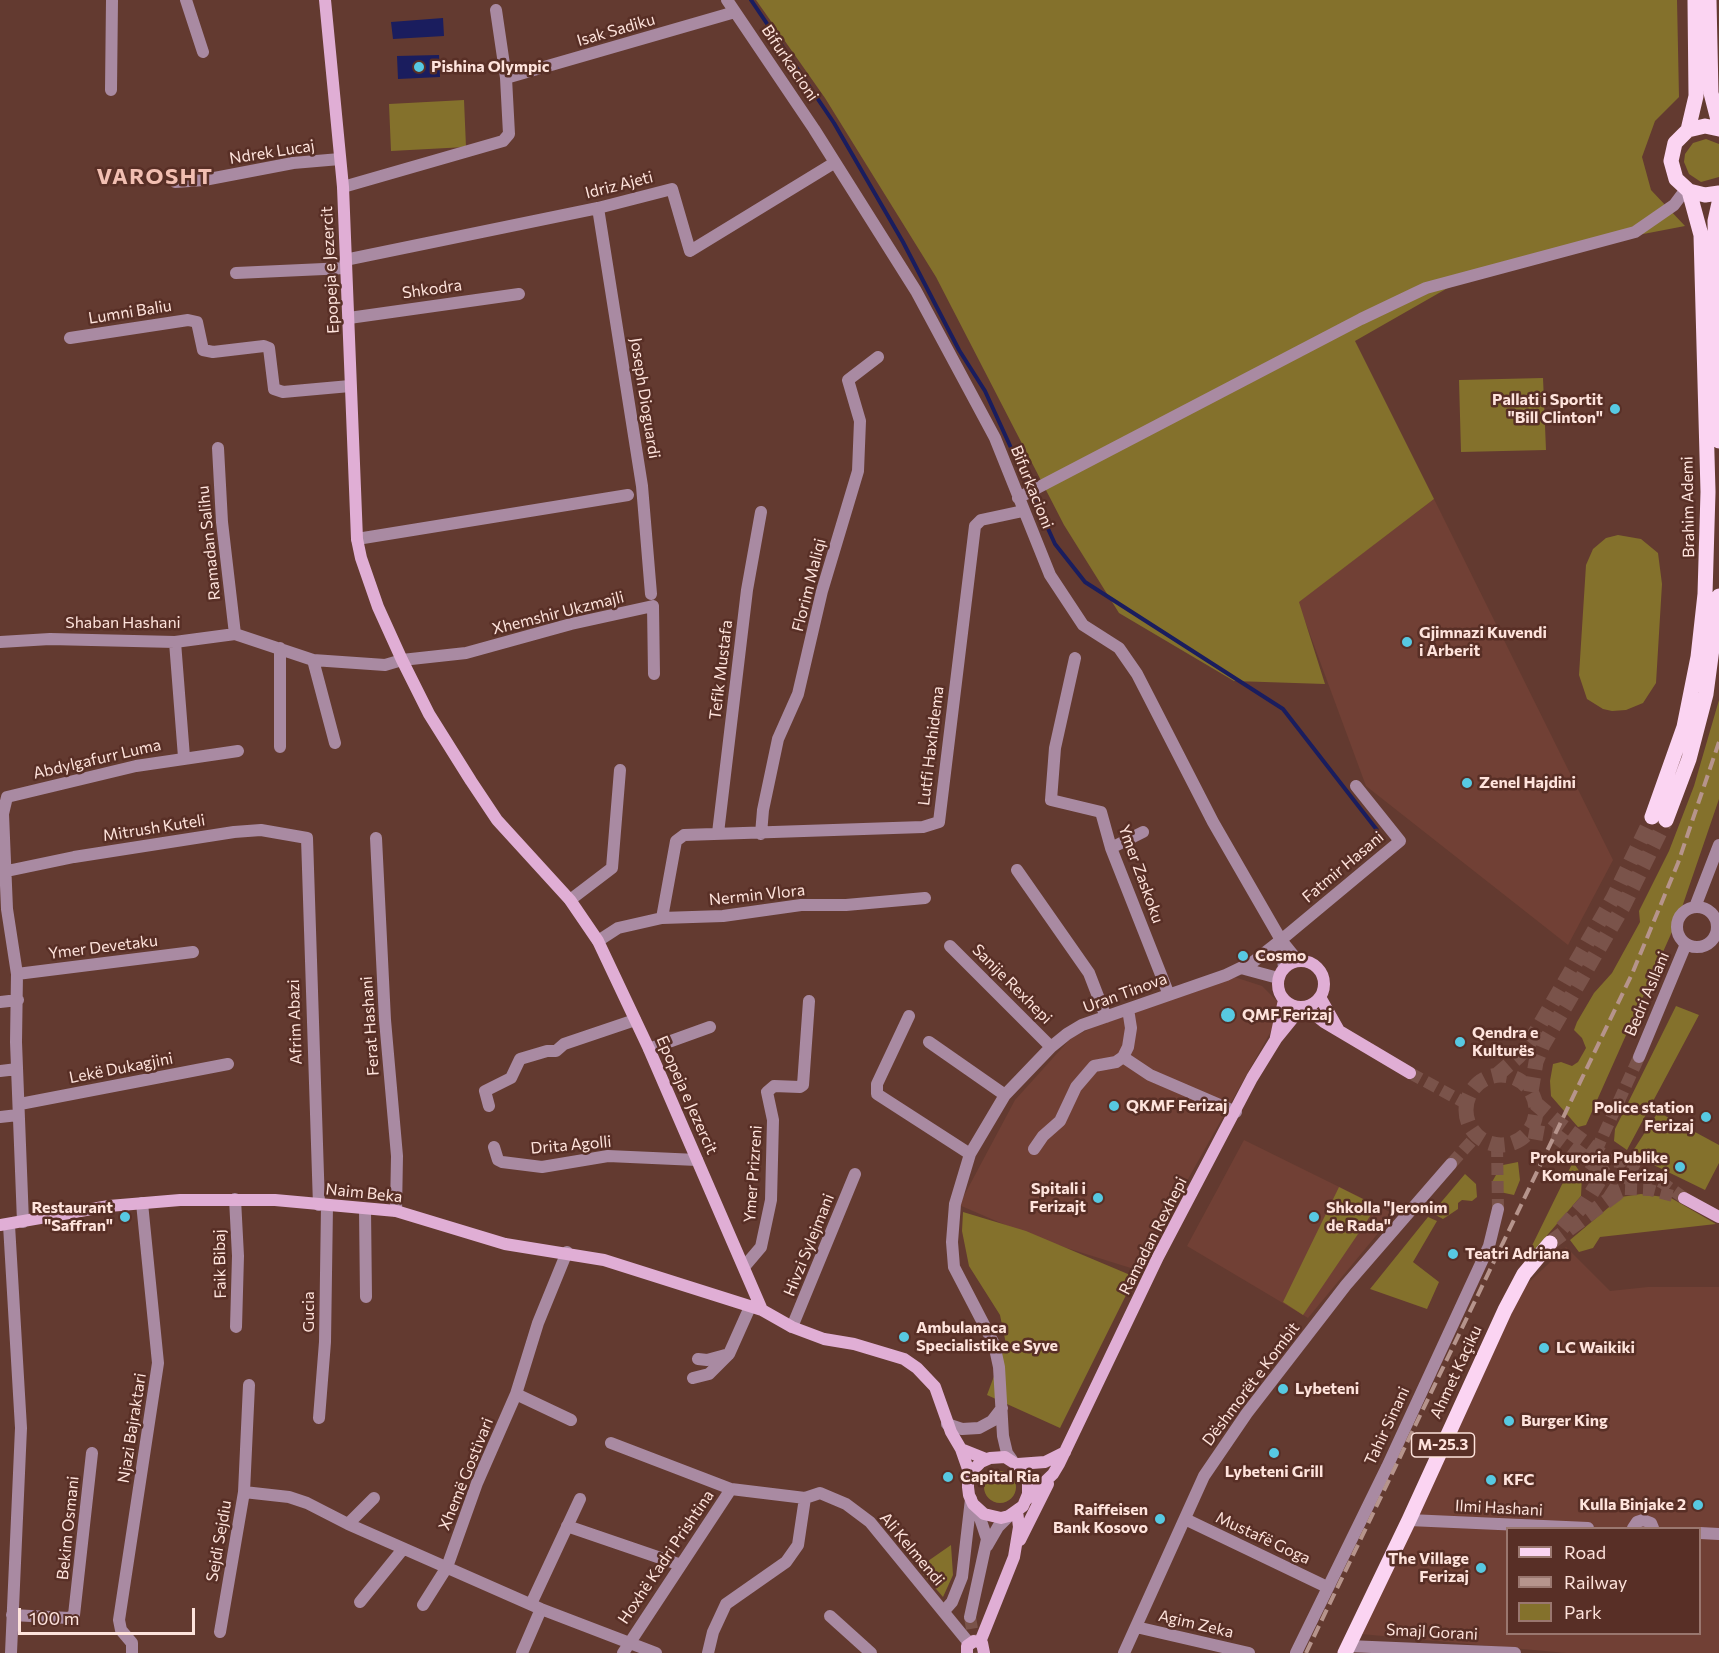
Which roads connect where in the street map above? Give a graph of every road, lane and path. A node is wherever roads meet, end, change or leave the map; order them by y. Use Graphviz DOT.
graph roads {
  1 [pos="112,0"];
  2 [pos="186,0"];
  3 [pos="325,0"];
  4 [pos="727,0"];
  5 [pos="1695,0"];
  6 [pos="1709,0"];
  7 [pos="496,10"];
  8 [pos="735,12"];
  9 [pos="204,52"];
  10 [pos="506,78"];
  11 [pos="111,90"];
  12 [pos="1719,126"];
  13 [pos="1688,130"];
  14 [pos="340,159"];
  15 [pos="834,163"];
  16 [pos="174,182"];
  17 [pos="343,187"];
  18 [pos="1688,190"];
  19 [pos="1719,193"];
  20 [pos="1719,203"];
  21 [pos="598,208"];
  22 [pos="346,264"];
  23 [pos="236,273"];
  24 [pos="519,294"];
  25 [pos="349,318"];
  26 [pos="70,338"];
  27 [pos="878,357"];
  28 [pos="351,386"];
  29 [pos="1719,441"];
  30 [pos="218,448"];
  31 [pos="628,495"];
  32 [pos="1021,497"];
  33 [pos="1023,511"];
  34 [pos="760,512"];
  35 [pos="357,539"];
  36 [pos="651,594"];
  37 [pos="1719,596"];
  38 [pos="235,634"];
  39 [pos="0,642"];
  40 [pos="175,642"];
  41 [pos="280,648"];
  42 [pos="1075,658"];
  43 [pos="313,660"];
  44 [pos="402,660"];
  45 [pos="654,674"];
  46 [pos="335,743"];
  47 [pos="280,747"];
  48 [pos="238,751"];
  49 [pos="184,757"];
  50 [pos="620,770"];
  51 [pos="1356,786"];
  52 [pos="1143,832"];
  53 [pos="718,833"];
  54 [pos="761,834"];
  55 [pos="307,838"];
  56 [pos="376,838"];
  57 [pos="2,840"];
  58 [pos="1719,845"];
  59 [pos="1111,848"];
  60 [pos="1017,870"];
  61 [pos="7,871"];
  62 [pos="925,898"];
  63 [pos="570,900"];
  64 [pos="1695,907"];
  65 [pos="662,918"];
  66 [pos="4,922"];
  67 [pos="1718,928"];
  68 [pos="1281,940"];
  69 [pos="598,941"];
  70 [pos="1686,944"];
  71 [pos="950,946"];
  72 [pos="193,952"];
  73 [pos="1298,961"];
  74 [pos="1241,968"];
  75 [pos="1281,973"];
  76 [pos="17,974"];
  77 [pos="1169,995"];
  78 [pos="1320,997"];
  79 [pos="18,1000"];
  80 [pos="1284,1000"];
  81 [pos="809,1001"];
  82 [pos="0,1002"];
  83 [pos="1303,1007"];
  84 [pos="1128,1009"];
  85 [pos="909,1016"];
  86 [pos="1106,1017"];
  87 [pos="634,1020"];
  88 [pos="710,1027"];
  89 [pos="1338,1029"];
  90 [pos="1276,1039"];
  91 [pos="929,1042"];
  92 [pos="1051,1047"];
  93 [pos="649,1049"];
  94 [pos="1638,1056"];
  95 [pos="1123,1058"];
  96 [pos="228,1064"];
  97 [pos="17,1069"];
  98 [pos="0,1071"];
  99 [pos="1410,1073"];
  100 [pos="1005,1095"];
  101 [pos="489,1106"];
  102 [pos="19,1109"];
  103 [pos="1236,1112"];
  104 [pos="0,1117"];
  105 [pos="495,1147"];
  106 [pos="1034,1149"];
  107 [pos="970,1154"];
  108 [pos="697,1160"];
  109 [pos="1451,1164"];
  110 [pos="855,1174"];
  111 [pos="1684,1198"];
  112 [pos="235,1200"];
  113 [pos="142,1203"];
  114 [pos="323,1205"];
  115 [pos="365,1209"];
  116 [pos="1498,1209"];
  117 [pos="396,1211"];
  118 [pos="1719,1216"];
  119 [pos="23,1222"];
  120 [pos="4,1225"];
  121 [pos="1550,1243"];
  122 [pos="567,1252"];
  123 [pos="744,1267"];
  124 [pos="366,1297"];
  125 [pos="756,1308"];
  126 [pos="236,1327"];
  127 [pos="792,1327"];
  128 [pos="729,1354"];
  129 [pos="698,1359"];
  130 [pos="693,1378"];
  131 [pos="249,1385"];
  132 [pos="516,1394"];
  133 [pos="1002,1408"];
  134 [pos="319,1418"];
  135 [pos="571,1420"];
  136 [pos="1002,1422"];
  137 [pos="947,1424"];
  138 [pos="611,1443"];
  139 [pos="961,1449"];
  140 [pos="1066,1451"];
  141 [pos="92,1454"];
  142 [pos="988,1459"];
  143 [pos="1015,1462"];
  144 [pos="1053,1474"];
  145 [pos="968,1483"];
  146 [pos="731,1489"];
  147 [pos="244,1492"];
  148 [pos="374,1498"];
  149 [pos="580,1498"];
  150 [pos="805,1498"];
  151 [pos="1026,1500"];
  152 [pos="974,1504"];
  153 [pos="1013,1514"];
  154 [pos="1185,1519"];
  155 [pos="1409,1520"];
  156 [pos="348,1524"];
  157 [pos="567,1526"];
  158 [pos="1566,1527"];
  159 [pos="1634,1527"];
  160 [pos="1653,1527"];
  161 [pos="1701,1533"];
  162 [pos="1719,1534"];
  163 [pos="987,1547"];
  164 [pos="1016,1547"];
  165 [pos="403,1549"];
  166 [pos="681,1565"];
  167 [pos="447,1567"];
  168 [pos="1327,1587"];
  169 [pos="360,1602"];
  170 [pos="423,1605"];
  171 [pos="536,1607"];
  172 [pos="944,1611"];
  173 [pos="12,1615"];
  174 [pos="830,1616"];
  175 [pos="970,1617"];
  176 [pos="1136,1627"];
  177 [pos="220,1632"];
  178 [pos="626,1648"];
  179 [pos="975,1648"];
  180 [pos="1346,1649"];
  181 [pos="11,1653"];
  182 [pos="132,1653"];
  183 [pos="522,1653"];
  184 [pos="656,1653"];
  185 [pos="708,1653"];
  186 [pos="871,1653"];
  187 [pos="1124,1653"];
  188 [pos="1248,1653"];
  189 [pos="1296,1653"];
  190 [pos="1515,1653"];
  1 -- 11 [label="street"];
  2 -- 9 [label="street"];
  3 -- 14 [label="main road, Epopeja e Jezercit"];
  4 -- 8 [label="street, Bifurkacioni"];
  5 -- 13 [label="main road, Brahim Ademi"];
  6 -- 12 [label="main road"];
  7 -- 10 [label="street"];
  8 -- 10 [label="street, Isak Sadiku"];
  8 -- 15 [label="street, Bifurkacioni"];
  10 -- 17 [label="street"];
  12 -- 13 [label="main road"];
  13 -- 18 [label="main road, Brahim Ademi"];
  14 -- 16 [label="street, Ndrek Lucaj"];
  14 -- 17 [label="main road, Epopeja e Jezercit"];
  15 -- 21 [label="street, Idriz Ajeti"];
  15 -- 32 [label="street, Bifurkacioni"];
  17 -- 22 [label="main road, Epopeja e Jezercit"];
  18 -- 19 [label="main road"];
  18 -- 32 [label="street"];
  18 -- 37 [label="main road, Brahim Ademi"];
  20 -- 29 [label="main road"];
  21 -- 22 [label="street, Idriz Ajeti"];
  21 -- 36 [label="street, Joseph Dioguardi"];
  22 -- 23 [label="street, Idriz Ajeti"];
  22 -- 25 [label="main road, Epopeja e Jezercit"];
  24 -- 25 [label="street, Shkodra"];
  25 -- 28 [label="main road, Epopeja e Jezercit"];
  26 -- 28 [label="street, Lumni Baliu"];
  27 -- 54 [label="street, Florim Maliqi"];
  28 -- 35 [label="main road, Epopeja e Jezercit"];
  30 -- 38 [label="street, Ramadan Salihu"];
  31 -- 35 [label="street"];
  32 -- 33 [label="street, Bifurkacioni"];
  33 -- 54 [label="street, Lutfi Haxhidema"];
  33 -- 68 [label="street, Bifurkacioni"];
  34 -- 53 [label="street, Tefik Mustafa"];
  35 -- 44 [label="main road, Epopeja e Jezercit"];
  38 -- 40 [label="street, Shaban Hashani"];
  38 -- 41 [label="street, Shaban Hashani"];
  39 -- 40 [label="street, Shaban Hashani"];
  40 -- 49 [label="street"];
  41 -- 43 [label="street, Shaban Hashani"];
  41 -- 47 [label="street"];
  42 -- 59 [label="street, Ymer Zaskoku"];
  43 -- 44 [label="street, Shaban Hashani"];
  43 -- 46 [label="street"];
  44 -- 45 [label="street, Xhemshir Ukzmajli"];
  44 -- 63 [label="main road, Epopeja e Jezercit"];
  48 -- 49 [label="street, Abdylgafurr Luma"];
  49 -- 57 [label="street, Abdylgafurr Luma"];
  50 -- 63 [label="street"];
  51 -- 68 [label="street, Fatmir Hasani"];
  52 -- 59 [label="street"];
  53 -- 54 [label="street, Lutfi Haxhidema"];
  53 -- 65 [label="street, Lutfi Haxhidema"];
  55 -- 61 [label="street, Mitrush Kuteli"];
  55 -- 114 [label="street, Afrim Abazi"];
  56 -- 117 [label="street, Ferat Hashani"];
  57 -- 61 [label="street"];
  58 -- 64 [label="street"];
  59 -- 77 [label="street, Ymer Zaskoku"];
  60 -- 86 [label="street"];
  61 -- 66 [label="street"];
  62 -- 65 [label="street, Nermin Vlora"];
  63 -- 69 [label="main road, Epopeja e Jezercit"];
  64 -- 67 [label="street"];
  64 -- 70 [label="street"];
  65 -- 69 [label="street, Nermin Vlora"];
  66 -- 76 [label="street"];
  67 -- 70 [label="street"];
  68 -- 73 [label="street"];
  68 -- 74 [label="street"];
  68 -- 75 [label="street"];
  69 -- 87 [label="main road, Epopeja e Jezercit"];
  70 -- 94 [label="street, Bedri Asllani"];
  71 -- 92 [label="street, Sanije Rexhepi"];
  72 -- 76 [label="street, Ymer Devetaku"];
  73 -- 75 [label="main road"];
  73 -- 78 [label="main road"];
  74 -- 75 [label="street"];
  74 -- 77 [label="street, Uran Tinova"];
  75 -- 80 [label="main road, Ramadan Rexhepi"];
  76 -- 79 [label="street"];
  77 -- 84 [label="street, Uran Tinova"];
  78 -- 83 [label="main road, Ramadan Rexhepi"];
  78 -- 89 [label="main road"];
  79 -- 82 [label="street"];
  79 -- 97 [label="street"];
  80 -- 83 [label="main road"];
  80 -- 90 [label="main road, Ramadan Rexhepi"];
  81 -- 123 [label="street, Ymer Prizreni"];
  83 -- 89 [label="main road"];
  83 -- 90 [label="main road, Ramadan Rexhepi"];
  84 -- 86 [label="street, Uran Tinova"];
  84 -- 95 [label="street"];
  85 -- 107 [label="street"];
  86 -- 92 [label="street, Uran Tinova"];
  87 -- 93 [label="main road, Epopeja e Jezercit"];
  87 -- 101 [label="street"];
  88 -- 93 [label="street"];
  89 -- 99 [label="main road"];
  90 -- 103 [label="main road, Ramadan Rexhepi"];
  91 -- 100 [label="street"];
  92 -- 100 [label="street, Uran Tinova"];
  93 -- 108 [label="main road, Epopeja e Jezercit"];
  95 -- 103 [label="street"];
  95 -- 106 [label="street"];
  96 -- 102 [label="street, Lekë Dukagjini"];
  97 -- 98 [label="street"];
  97 -- 102 [label="street"];
  100 -- 107 [label="street, Uran Tinova"];
  102 -- 104 [label="street, Lekë Dukagjini"];
  102 -- 119 [label="street"];
  103 -- 140 [label="main road, Ramadan Rexhepi"];
  105 -- 108 [label="street, Drita Agolli"];
  107 -- 133 [label="street, Uran Tinova"];
  108 -- 123 [label="main road, Epopeja e Jezercit"];
  109 -- 154 [label="street, Dëshmorët e Kombit"];
  110 -- 127 [label="street, Hivzi Sylejmani"];
  111 -- 118 [label="main road"];
  112 -- 113 [label="main road, Naim Beka"];
  112 -- 114 [label="main road, Naim Beka"];
  112 -- 126 [label="street, Faik Bibaj"];
  113 -- 119 [label="main road, Naim Beka"];
  113 -- 182 [label="street, Njazi Bajraktari"];
  114 -- 115 [label="main road, Naim Beka"];
  114 -- 134 [label="street, Gucia"];
  115 -- 117 [label="main road, Naim Beka"];
  115 -- 124 [label="street"];
  116 -- 168 [label="street, Tahir Sinani"];
  117 -- 122 [label="main road, Naim Beka"];
  119 -- 120 [label="main road, Naim Beka"];
  120 -- 173 [label="street"];
  121 -- 155 [label="main road, Ahmet Kaçiku / M-25.3"];
  122 -- 125 [label="main road, Naim Beka"];
  122 -- 132 [label="street, Xhemë Gostivari"];
  123 -- 125 [label="main road, Epopeja e Jezercit"];
  125 -- 127 [label="main road, Naim Beka"];
  125 -- 128 [label="street"];
  127 -- 137 [label="main road, Naim Beka"];
  128 -- 129 [label="street"];
  128 -- 130 [label="street"];
  131 -- 147 [label="street, Sejdi Sejdiu"];
  132 -- 135 [label="street"];
  132 -- 167 [label="street, Xhemë Gostivari"];
  133 -- 136 [label="street, Uran Tinova"];
  133 -- 137 [label="street"];
  136 -- 142 [label="street"];
  136 -- 143 [label="street"];
  137 -- 139 [label="main road, Naim Beka"];
  138 -- 146 [label="street, Ali Kelmendi"];
  139 -- 142 [label="main road"];
  139 -- 145 [label="main road, Naim Beka"];
  140 -- 143 [label="main road"];
  140 -- 144 [label="main road, Ramadan Rexhepi"];
  141 -- 173 [label="street, Bekim Osmani"];
  142 -- 143 [label="main road"];
  142 -- 145 [label="main road"];
  143 -- 151 [label="main road"];
  144 -- 151 [label="main road, Ramadan Rexhepi"];
  144 -- 164 [label="main road"];
  145 -- 152 [label="main road"];
  146 -- 150 [label="street, Ali Kelmendi"];
  146 -- 166 [label="street, Hoxhë Kadri Prishtina"];
  147 -- 156 [label="street, Sejdi Sejdiu"];
  147 -- 177 [label="street, Sejdi Sejdiu"];
  148 -- 156 [label="street"];
  149 -- 157 [label="street"];
  150 -- 172 [label="street, Ali Kelmendi"];
  150 -- 185 [label="street"];
  151 -- 153 [label="main road"];
  152 -- 153 [label="main road"];
  152 -- 163 [label="street"];
  152 -- 172 [label="street"];
  153 -- 163 [label="street"];
  153 -- 164 [label="main road"];
  154 -- 168 [label="street, Mustafë Goga"];
  154 -- 176 [label="street, Dëshmorët e Kombit"];
  155 -- 158 [label="street, Ilmi Hashani"];
  155 -- 180 [label="main road, Ahmet Kaçiku / M-25.3"];
  156 -- 165 [label="street, Sejdi Sejdiu"];
  157 -- 166 [label="street"];
  157 -- 171 [label="street"];
  159 -- 160 [label="street"];
  161 -- 162 [label="street"];
  163 -- 175 [label="street"];
  164 -- 179 [label="main road"];
  165 -- 167 [label="street, Sejdi Sejdiu"];
  165 -- 169 [label="street"];
  166 -- 178 [label="street, Hoxhë Kadri Prishtina"];
  167 -- 170 [label="street"];
  167 -- 171 [label="street, Sejdi Sejdiu"];
  168 -- 189 [label="street, Tahir Sinani"];
  171 -- 178 [label="street, Sejdi Sejdiu"];
  171 -- 183 [label="street"];
  172 -- 179 [label="street, Ali Kelmendi"];
  173 -- 181 [label="street"];
  174 -- 186 [label="street"];
  176 -- 187 [label="street, Dëshmorët e Kombit"];
  176 -- 188 [label="street, Agim Zeka"];
  178 -- 184 [label="street, Sejdi Sejdiu"];
  180 -- 190 [label="street, Smajl Gorani"];
}
